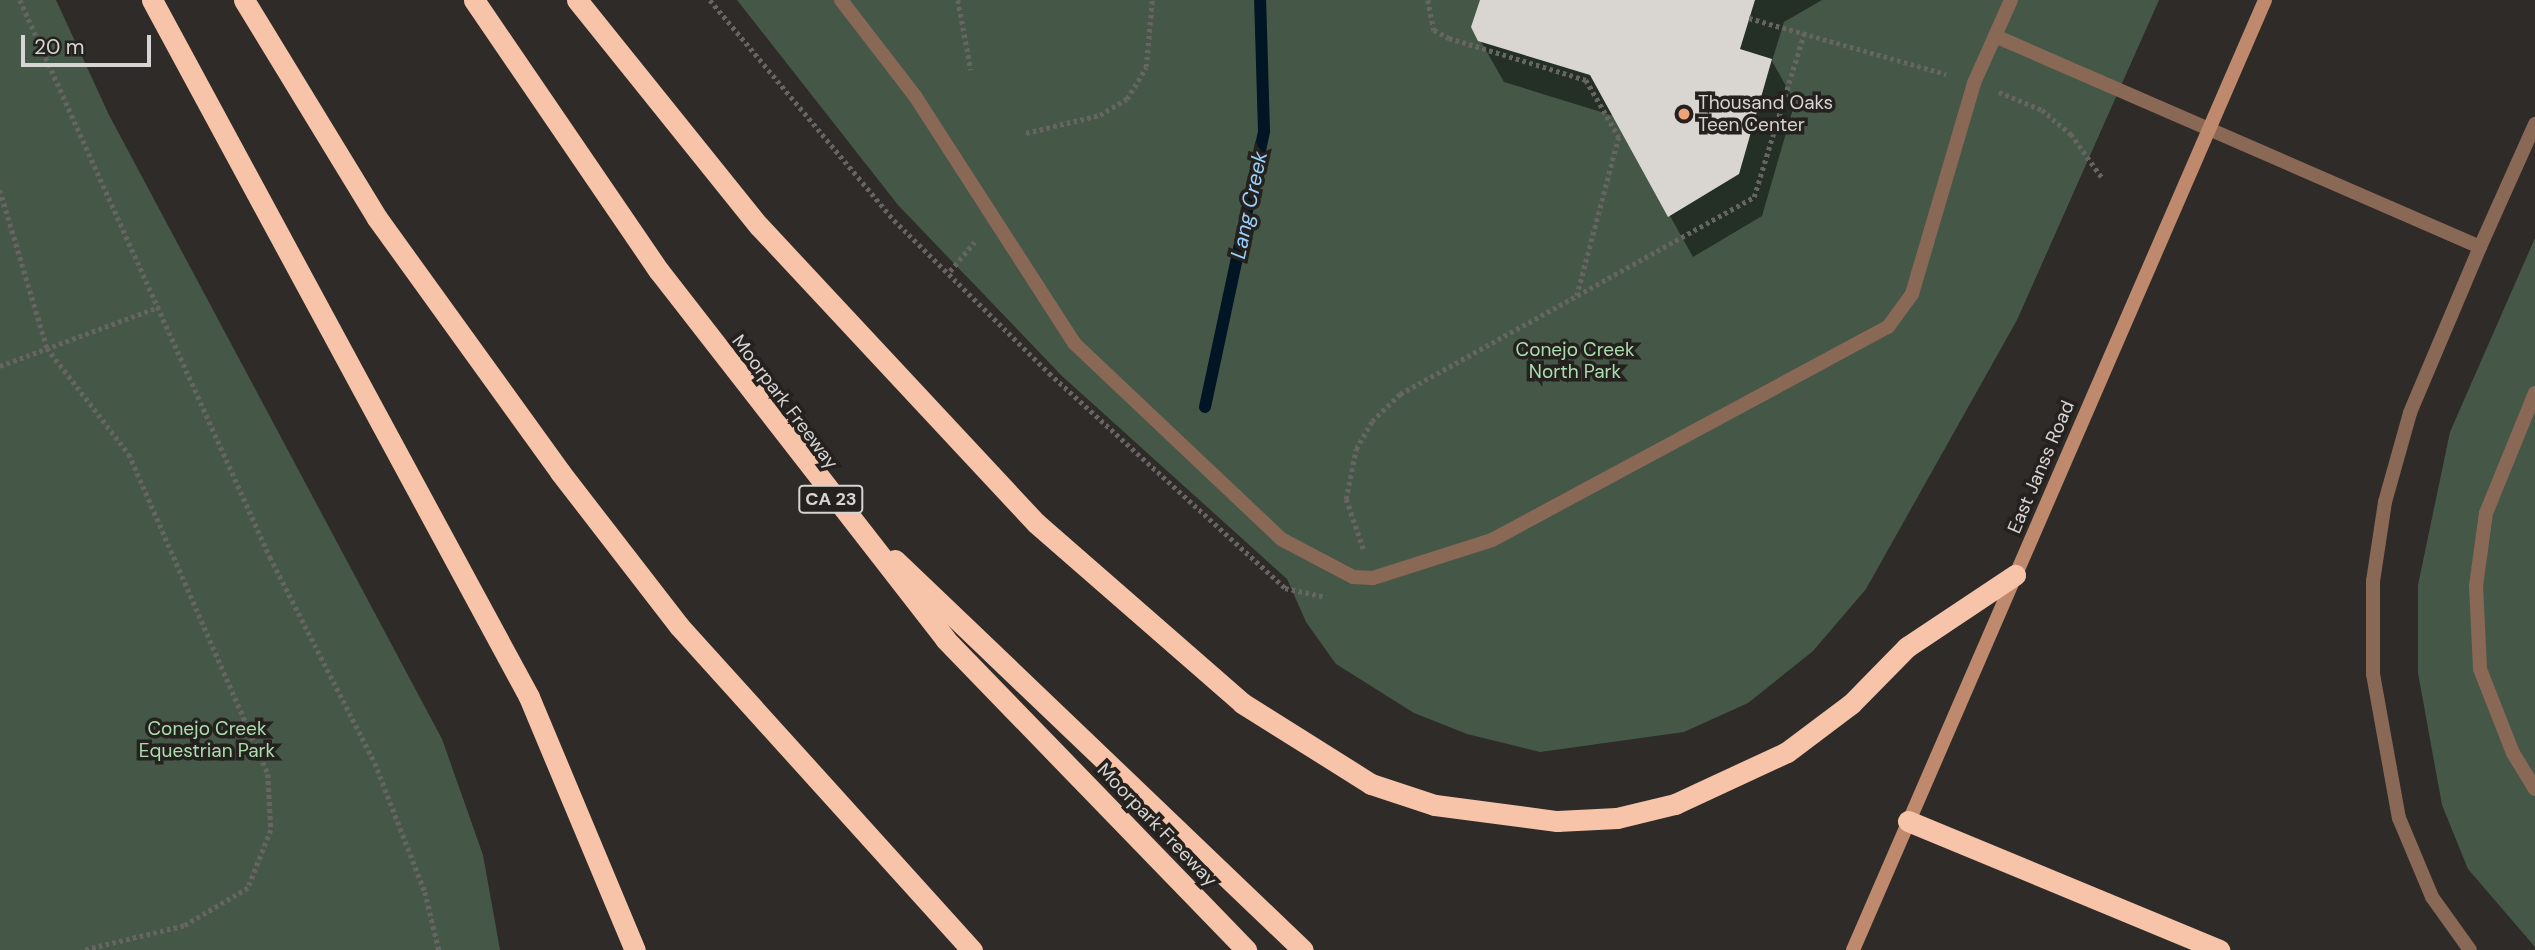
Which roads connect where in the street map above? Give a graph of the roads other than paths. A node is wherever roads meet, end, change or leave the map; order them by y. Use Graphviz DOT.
graph roads {
  1 [pos="152,0"];
  2 [pos="244,0"];
  3 [pos="474,0"];
  4 [pos="577,0"];
  5 [pos="841,0"];
  6 [pos="2011,0"];
  7 [pos="2265,0"];
  8 [pos="1995,36"];
  9 [pos="2535,124"];
  10 [pos="2209,129"];
  11 [pos="2480,247"];
  12 [pos="2535,393"];
  13 [pos="830,497"];
  14 [pos="2015,575"];
  15 [pos="2535,789"];
  16 [pos="1908,821"];
  17 [pos="635,950"];
  18 [pos="972,950"];
  19 [pos="1247,950"];
  20 [pos="1304,950"];
  21 [pos="1853,950"];
  22 [pos="2219,950"];
  23 [pos="2470,950"];
  1 -- 17 [label="highway"];
  2 -- 18 [label="highway"];
  3 -- 13 [label="highway, Moorpark Freeway / CA 23"];
  4 -- 14 [label="highway"];
  5 -- 8 [label="lane"];
  6 -- 8 [label="lane"];
  7 -- 10 [label="main road, East Janss Road"];
  8 -- 10 [label="lane"];
  9 -- 11 [label="lane"];
  10 -- 11 [label="lane"];
  10 -- 14 [label="main road, East Janss Road"];
  11 -- 23 [label="lane"];
  12 -- 15 [label="lane"];
  13 -- 19 [label="highway, Moorpark Freeway / CA 23"];
  13 -- 20 [label="highway"];
  14 -- 16 [label="main road, East Janss Road"];
  16 -- 21 [label="main road, East Janss Road"];
  16 -- 22 [label="highway"];
}
